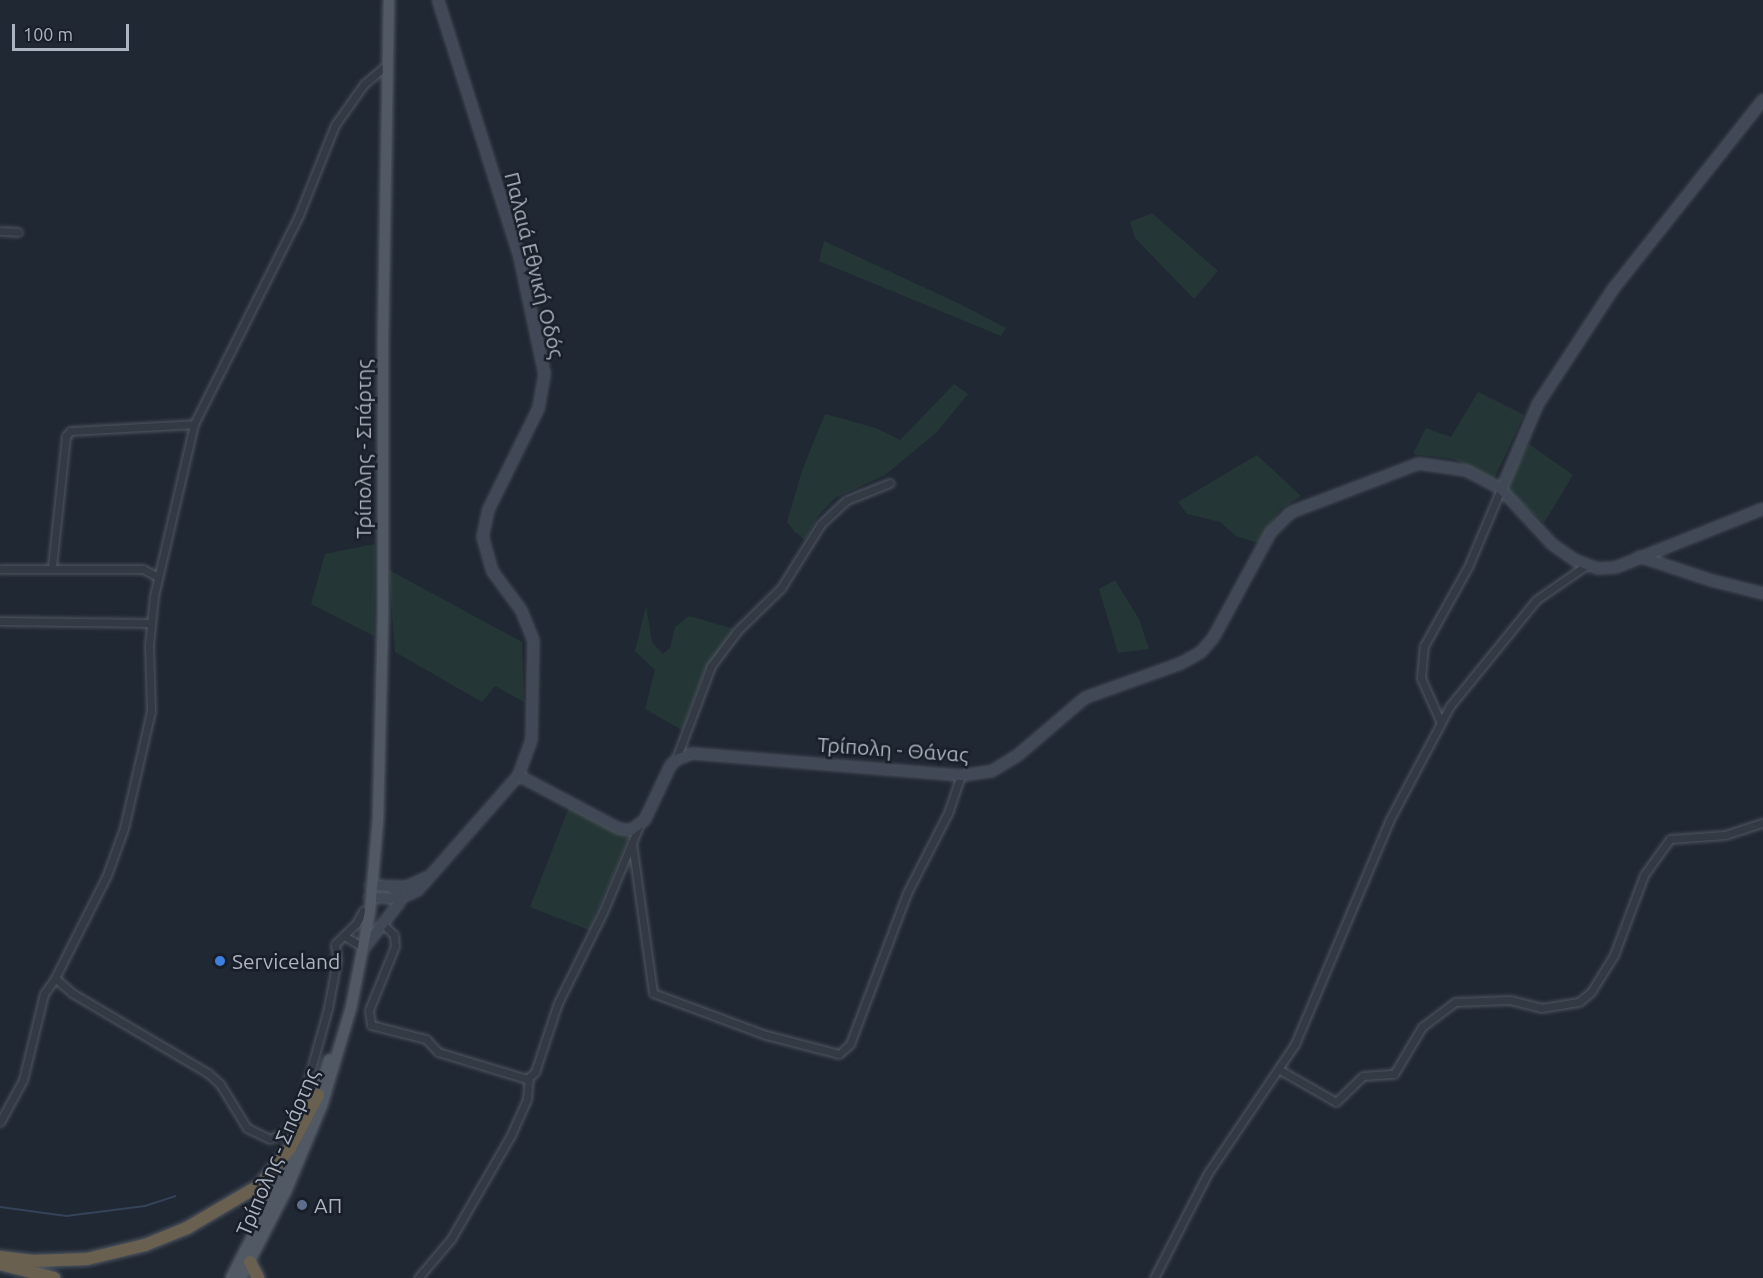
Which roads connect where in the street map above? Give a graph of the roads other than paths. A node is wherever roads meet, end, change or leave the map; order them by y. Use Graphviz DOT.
graph roads {
  1 [pos="389,0"];
  2 [pos="438,0"];
  3 [pos="388,64"];
  4 [pos="1763,99"];
  5 [pos="0,231"];
  6 [pos="18,232"];
  7 [pos="194,424"];
  8 [pos="890,483"];
  9 [pos="1501,489"];
  10 [pos="1763,508"];
  11 [pos="1639,556"];
  12 [pos="1585,566"];
  13 [pos="52,567"];
  14 [pos="0,569"];
  15 [pos="158,577"];
  16 [pos="1763,592"];
  17 [pos="0,621"];
  18 [pos="150,623"];
  19 [pos="1441,723"];
  20 [pos="676,759"];
  21 [pos="518,775"];
  22 [pos="962,775"];
  23 [pos="1763,824"];
  24 [pos="639,826"];
  25 [pos="632,843"];
  26 [pos="428,876"];
  27 [pos="370,885"];
  28 [pos="390,886"];
  29 [pos="369,897"];
  30 [pos="399,898"];
  31 [pos="363,911"];
  32 [pos="382,923"];
  33 [pos="344,936"];
  34 [pos="360,946"];
  35 [pos="56,978"];
  36 [pos="1280,1070"];
  37 [pos="529,1078"];
  38 [pos="318,1095"];
  39 [pos="0,1122"];
  40 [pos="0,1257"];
  41 [pos="250,1262"];
  42 [pos="0,1264"];
  43 [pos="54,1278"];
  44 [pos="231,1278"];
  45 [pos="240,1278"];
  46 [pos="258,1278"];
  47 [pos="418,1278"];
  48 [pos="1154,1278"];
  1 -- 3 [label="main road, Τρίπολης - Σπάρτης"];
  2 -- 21 [label="main road, Παλαιά Εθνική Οδός"];
  3 -- 7 [label="street"];
  3 -- 27 [label="main road, Τρίπολης - Σπάρτης"];
  4 -- 9 [label="main road"];
  5 -- 6 [label="street"];
  7 -- 13 [label="street"];
  7 -- 15 [label="street"];
  8 -- 20 [label="street"];
  9 -- 12 [label="main road, Τρίπολη - Θάνας"];
  9 -- 19 [label="street"];
  9 -- 22 [label="main road, Τρίπολη - Θάνας"];
  10 -- 11 [label="main road"];
  11 -- 12 [label="main road"];
  11 -- 16 [label="main road"];
  12 -- 19 [label="street"];
  13 -- 14 [label="street"];
  13 -- 15 [label="street"];
  15 -- 18 [label="street"];
  17 -- 18 [label="street"];
  18 -- 35 [label="street"];
  19 -- 36 [label="street"];
  20 -- 22 [label="main road, Τρίπολη - Θάνας"];
  20 -- 24 [label="main road"];
  21 -- 24 [label="main road"];
  21 -- 26 [label="main road, Παλαιά Εθνική Οδός"];
  22 -- 25 [label="street"];
  23 -- 36 [label="street"];
  24 -- 25 [label="street"];
  25 -- 37 [label="street"];
  26 -- 28 [label="main road"];
  26 -- 30 [label="main road, Παλαιά Εθνική Οδός"];
  27 -- 28 [label="main road"];
  27 -- 29 [label="main road, Τρίπολης - Σπάρτης"];
  28 -- 30 [label="main road"];
  29 -- 30 [label="main road"];
  29 -- 31 [label="main road, Τρίπολης - Σπάρτης"];
  29 -- 34 [label="main road, Τρίπολης - Σπάρτης"];
  30 -- 32 [label="main road"];
  31 -- 33 [label="street"];
  31 -- 34 [label="main road, Τρίπολης - Σπάρτης"];
  32 -- 34 [label="main road"];
  32 -- 37 [label="street"];
  33 -- 34 [label="street"];
  33 -- 35 [label="street"];
  34 -- 38 [label="main road, Τρίπολης - Σπάρτης"];
  34 -- 41 [label="main road, Τρίπολης - Σπάρτης"];
  35 -- 39 [label="street"];
  36 -- 48 [label="street"];
  37 -- 47 [label="street"];
  38 -- 40 [label="highway"];
  38 -- 44 [label="main road, Τρίπολης - Σπάρτης"];
  41 -- 45 [label="main road, Τρίπολης - Σπάρτης"];
  41 -- 46 [label="highway"];
  42 -- 43 [label="highway"];
}
